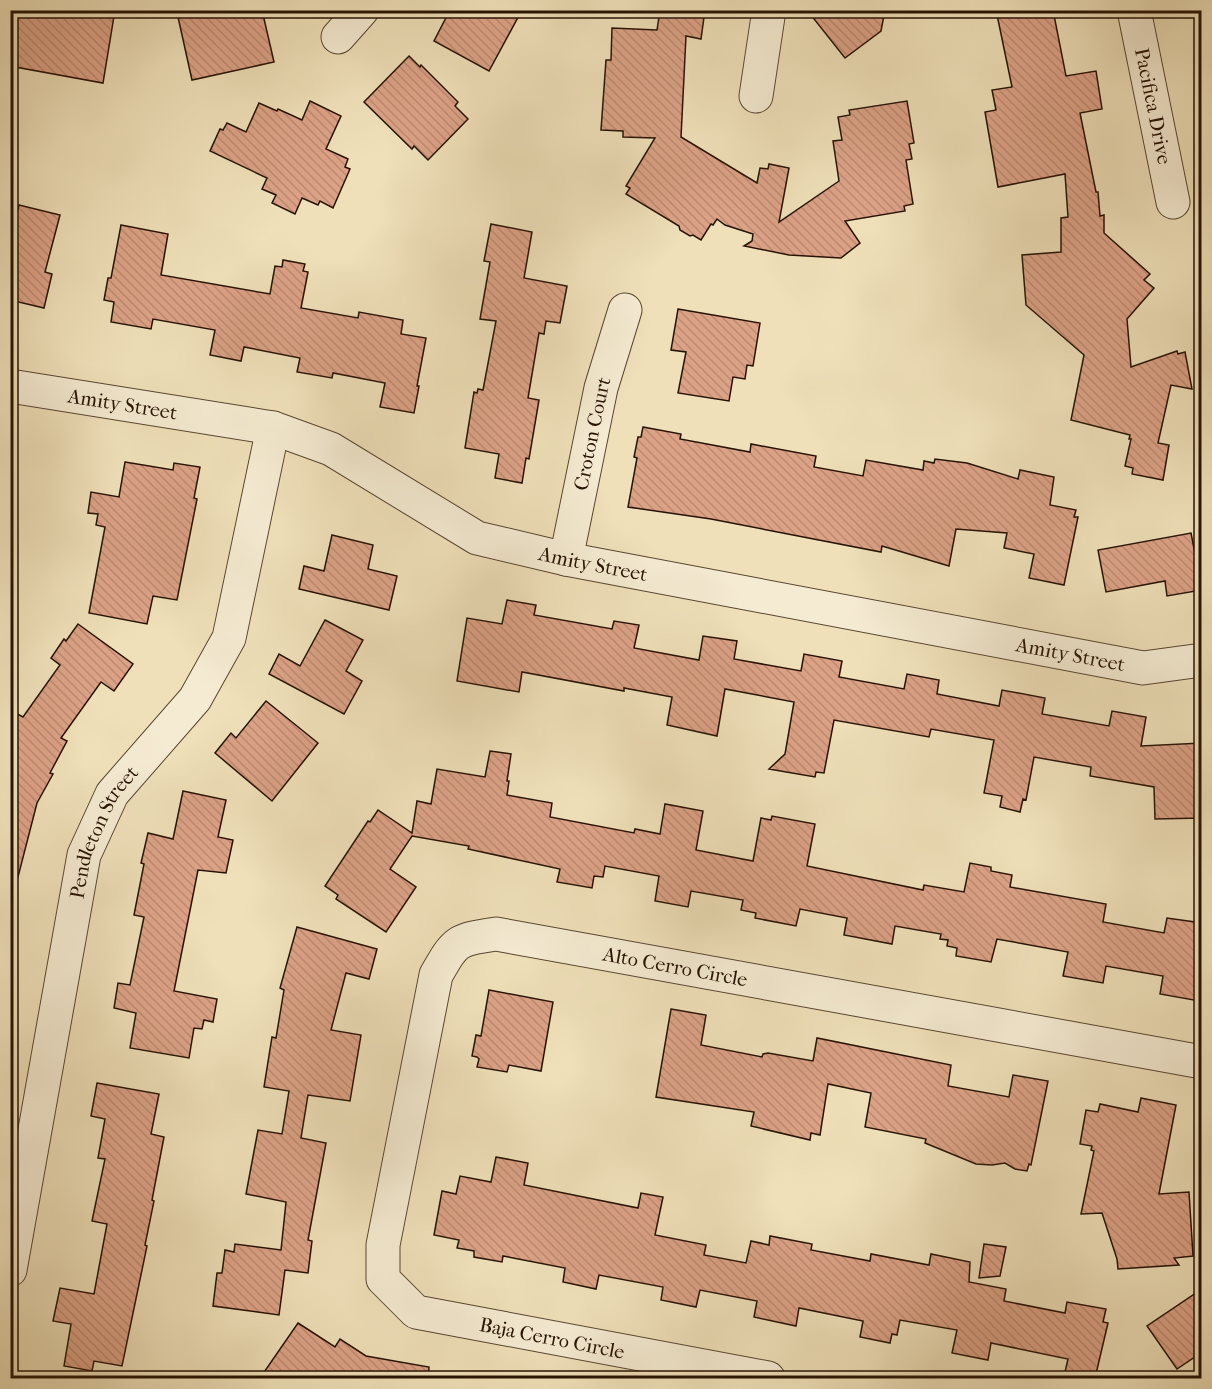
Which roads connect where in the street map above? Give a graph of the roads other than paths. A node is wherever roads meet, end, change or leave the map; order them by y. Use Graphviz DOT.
graph roads {
  1 [pos="362,10"];
  2 [pos="770,10"];
  3 [pos="1134,10"];
  4 [pos="338,37"];
  5 [pos="756,96"];
  6 [pos="1173,202"];
  7 [pos="625,310"];
  8 [pos="10,386"];
  9 [pos="273,428"];
  10 [pos="566,559"];
  11 [pos="1202,660"];
  12 [pos="1202,1062"];
  13 [pos="383,1245"];
  14 [pos="10,1270"];
  15 [pos="768,1378"];
  1 -- 4 [label="street"];
  2 -- 5 [label="street"];
  3 -- 6 [label="street, Pacifica Drive"];
  7 -- 10 [label="street, Croton Court"];
  8 -- 9 [label="street, Amity Street"];
  9 -- 10 [label="street, Amity Street"];
  9 -- 14 [label="street, Pendleton Street"];
  10 -- 11 [label="street, Amity Street"];
  12 -- 13 [label="street, Alto Cerro Circle"];
  13 -- 15 [label="street, Baja Cerro Circle"];
}
